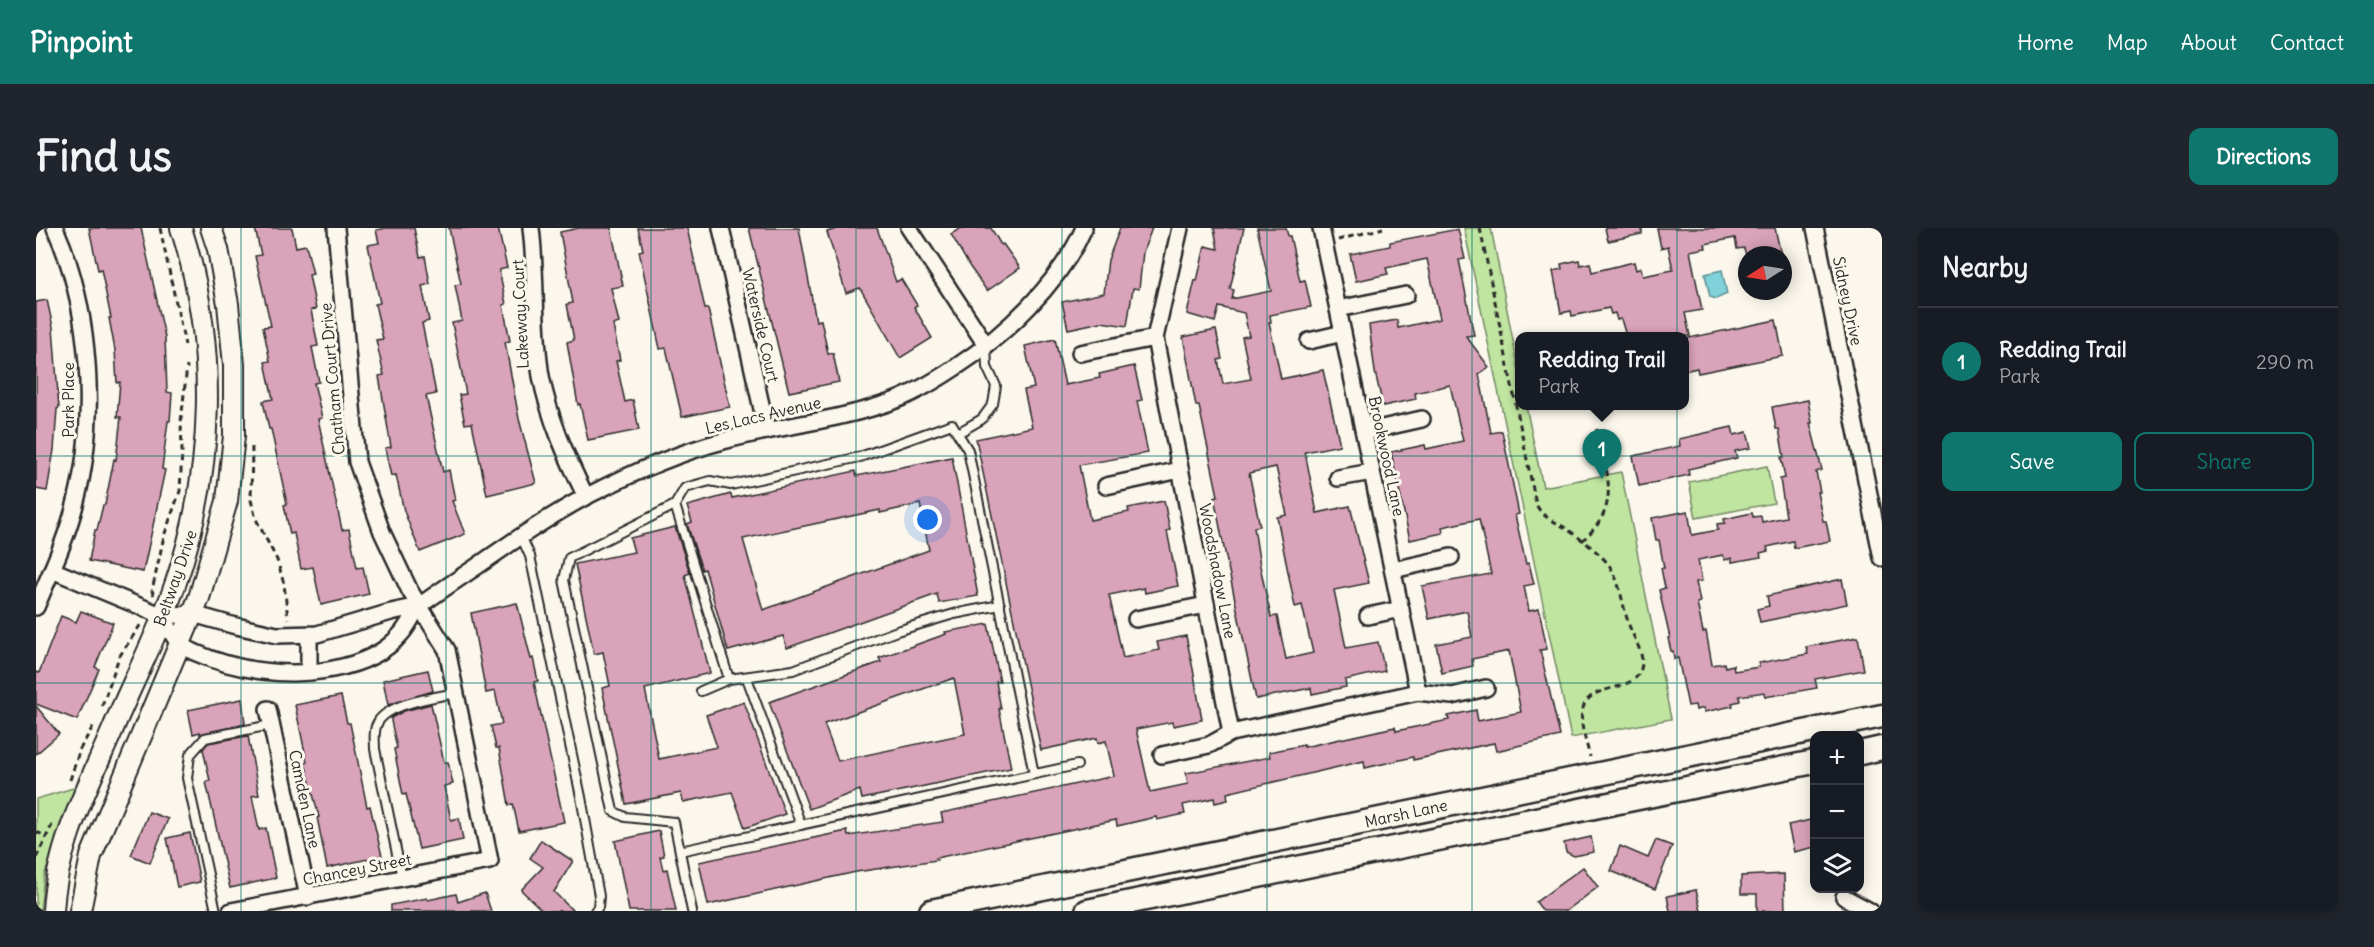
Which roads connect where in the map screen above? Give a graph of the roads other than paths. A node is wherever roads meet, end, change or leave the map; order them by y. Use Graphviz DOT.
graph roads {
  1 [pos="55,228"];
  2 [pos="181,228"];
  3 [pos="211,228"];
  4 [pos="336,228"];
  5 [pos="531,228"];
  6 [pos="721,228"];
  7 [pos="909,228"];
  8 [pos="1084,228"];
  9 [pos="1180,228"];
  10 [pos="1815,228"];
  11 [pos="1323,235"];
  12 [pos="1406,294"];
  13 [pos="1338,309"];
  14 [pos="1343,333"];
  15 [pos="1155,338"];
  16 [pos="1309,341"];
  17 [pos="986,345"];
  18 [pos="1080,353"];
  19 [pos="1422,419"];
  20 [pos="767,430"];
  21 [pos="1364,432"];
  22 [pos="958,433"];
  23 [pos="1180,470"];
  24 [pos="1372,472"];
  25 [pos="1338,478"];
  26 [pos="1106,486"];
  27 [pos="586,497"];
  28 [pos="675,505"];
  29 [pos="521,536"];
  30 [pos="1451,556"];
  31 [pos="1882,558"];
  32 [pos="52,570"];
  33 [pos="1392,570"];
  34 [pos="1000,605"];
  35 [pos="1206,605"];
  36 [pos="419,606"];
  37 [pos="36,607"];
  38 [pos="1401,609"];
  39 [pos="193,614"];
  40 [pos="163,616"];
  41 [pos="1368,616"];
  42 [pos="1136,619"];
  43 [pos="309,635"];
  44 [pos="180,644"];
  45 [pos="309,672"];
  46 [pos="747,678"];
  47 [pos="729,680"];
  48 [pos="1486,688"];
  49 [pos="701,691"];
  50 [pos="1418,692"];
  51 [pos="456,693"];
  52 [pos="268,709"];
  53 [pos="1882,716"];
  54 [pos="271,724"];
  55 [pos="1231,733"];
  56 [pos="1882,748"];
  57 [pos="1864,752"];
  58 [pos="1162,755"];
  59 [pos="1810,763"];
  60 [pos="1077,765"];
  61 [pos="1034,774"];
  62 [pos="801,825"];
  63 [pos="680,851"];
  64 [pos="490,861"];
  65 [pos="402,878"];
  66 [pos="308,897"];
  67 [pos="1844,897"];
  68 [pos="53,911"];
  69 [pos="80,911"];
  70 [pos="216,911"];
  71 [pos="231,911"];
  72 [pos="595,911"];
  73 [pos="692,911"];
  74 [pos="931,911"];
  75 [pos="1087,911"];
  76 [pos="1870,911"];
  1 -- 32 [label="street, Park Place"];
  2 -- 40 [label="street, Beltway Drive"];
  3 -- 39 [label="street, Beltway Drive"];
  4 -- 36 [label="street, Chatham Court Drive"];
  5 -- 27 [label="street, Lakeway Court"];
  6 -- 20 [label="street, Waterside Court"];
  7 -- 17 [label="street"];
  8 -- 17 [label="street, Les Lacs Avenue"];
  9 -- 15 [label="street, Woodshadow Lane"];
  10 -- 31 [label="street, Sidney Drive"];
  11 -- 13 [label="street, Brookwood Lane"];
  12 -- 13 [label="street"];
  13 -- 14 [label="street, Brookwood Lane"];
  14 -- 16 [label="street"];
  14 -- 21 [label="street, Brookwood Lane"];
  15 -- 18 [label="street"];
  15 -- 23 [label="street, Woodshadow Lane"];
  17 -- 20 [label="street, Les Lacs Avenue"];
  17 -- 22 [label="lane"];
  19 -- 21 [label="street"];
  20 -- 27 [label="street, Les Lacs Avenue"];
  21 -- 24 [label="street, Brookwood Lane"];
  22 -- 28 [label="lane"];
  22 -- 34 [label="lane"];
  23 -- 26 [label="street"];
  23 -- 35 [label="street, Woodshadow Lane"];
  24 -- 25 [label="street"];
  24 -- 33 [label="street, Brookwood Lane"];
  27 -- 29 [label="street, Les Lacs Avenue"];
  28 -- 47 [label="lane"];
  28 -- 63 [label="lane"];
  29 -- 36 [label="street, Les Lacs Avenue"];
  29 -- 72 [label="lane"];
  30 -- 33 [label="street"];
  32 -- 37 [label="street, Park Place"];
  32 -- 40 [label="street"];
  33 -- 38 [label="street, Brookwood Lane"];
  34 -- 46 [label="lane"];
  34 -- 61 [label="lane"];
  35 -- 42 [label="street"];
  35 -- 55 [label="street, Woodshadow Lane"];
  36 -- 43 [label="street, Les Lacs Avenue"];
  36 -- 45 [label="street, Les Lacs Avenue"];
  36 -- 51 [label="street, Chatham Court Drive"];
  38 -- 41 [label="street"];
  38 -- 50 [label="street, Brookwood Lane"];
  39 -- 40 [label="street, Les Lacs Avenue"];
  39 -- 43 [label="street, Les Lacs Avenue"];
  39 -- 44 [label="street, Beltway Drive"];
  40 -- 44 [label="street"];
  40 -- 68 [label="street, Beltway Drive"];
  43 -- 45 [label="street"];
  44 -- 45 [label="street, Les Lacs Avenue"];
  44 -- 69 [label="street, Beltway Drive"];
  46 -- 47 [label="lane"];
  46 -- 62 [label="lane"];
  47 -- 49 [label="lane"];
  48 -- 50 [label="street"];
  50 -- 55 [label="street"];
  51 -- 64 [label="street, Chatham Court Drive"];
  51 -- 65 [label="lane"];
  52 -- 54 [label="street, Camden Lane"];
  53 -- 74 [label="main road, Marsh Lane"];
  54 -- 66 [label="street, Camden Lane"];
  54 -- 70 [label="lane"];
  55 -- 58 [label="street"];
  56 -- 57 [label="main road"];
  59 -- 75 [label="main road, Marsh Lane"];
  60 -- 61 [label="lane"];
  61 -- 62 [label="lane"];
  62 -- 63 [label="lane"];
  63 -- 73 [label="lane"];
  64 -- 65 [label="street, Chancey Street"];
  65 -- 66 [label="street, Chancey Street"];
  66 -- 71 [label="street, Chancey Street"];
  67 -- 76 [label="street"];
}
